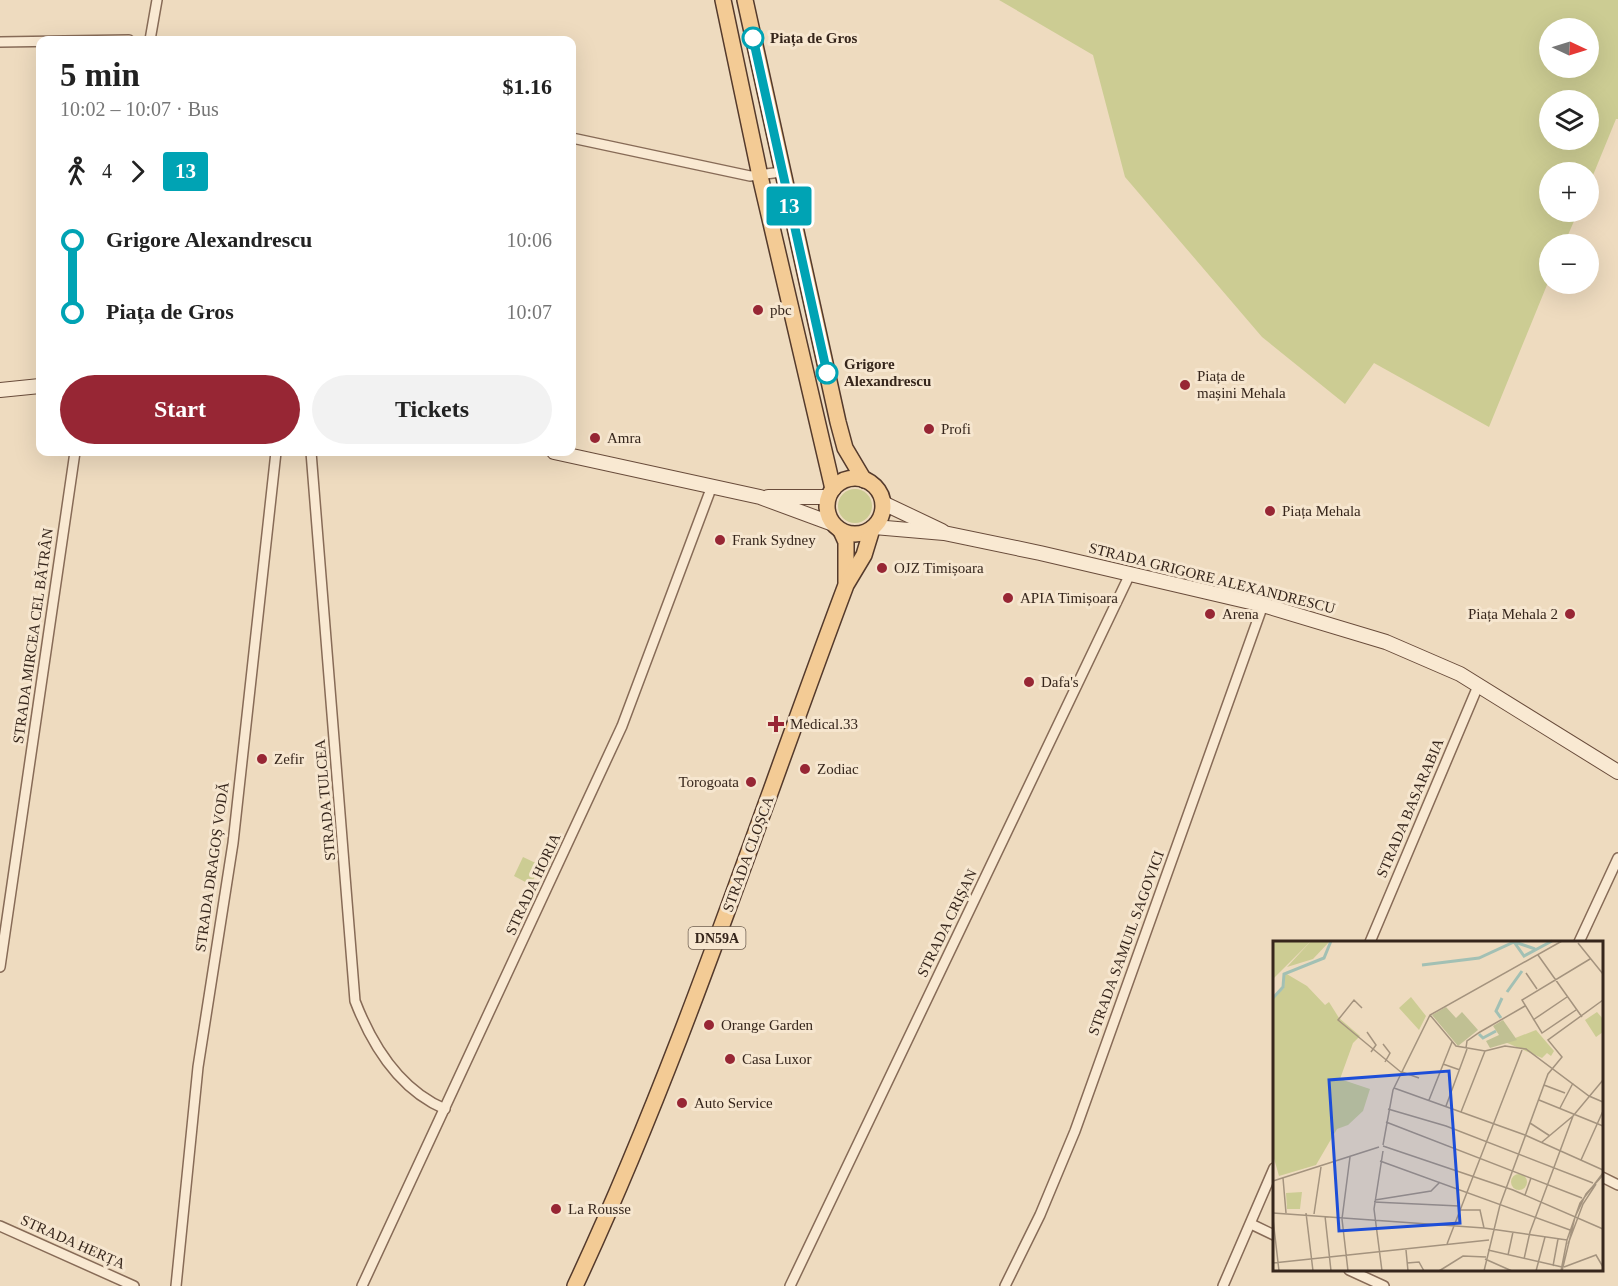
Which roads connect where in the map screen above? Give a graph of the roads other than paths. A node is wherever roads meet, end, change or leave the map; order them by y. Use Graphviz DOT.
graph roads {
  1 [pos="158,0"];
  2 [pos="723,0"];
  3 [pos="745,0"];
  4 [pos="151,36"];
  5 [pos="36,41"];
  6 [pos="0,42"];
  7 [pos="576,139"];
  8 [pos="781,172"];
  9 [pos="760,176"];
  10 [pos="36,386"];
  11 [pos="0,390"];
  12 [pos="74,456"];
  13 [pos="276,456"];
  14 [pos="310,456"];
  15 [pos="573,456"];
  16 [pos="864,480"];
  17 [pos="712,486"];
  18 [pos="830,493"];
  19 [pos="760,497"];
  20 [pos="883,503"];
  21 [pos="837,527"];
  22 [pos="873,528"];
  23 [pos="944,532"];
  24 [pos="1130,574"];
  25 [pos="846,585"];
  26 [pos="1263,605"];
  27 [pos="1478,686"];
  28 [pos="1618,772"];
  29 [pos="1618,858"];
  30 [pos="1370,941"];
  31 [pos="1579,941"];
  32 [pos="0,967"];
  33 [pos="445,1109"];
  34 [pos="1273,1173"];
  35 [pos="1603,1178"];
  36 [pos="1618,1185"];
  37 [pos="1251,1224"];
  38 [pos="0,1226"];
  39 [pos="1273,1234"];
  40 [pos="1352,1271"];
  41 [pos="134,1286"];
  42 [pos="176,1286"];
  43 [pos="362,1286"];
  44 [pos="575,1286"];
  45 [pos="790,1286"];
  46 [pos="1005,1286"];
  47 [pos="1223,1286"];
  48 [pos="1384,1286"];
  1 -- 4 [label="street"];
  2 -- 9 [label="main road, DN59A"];
  3 -- 8 [label="main road"];
  5 -- 6 [label="street"];
  7 -- 9 [label="street"];
  8 -- 9 [label="street"];
  8 -- 16 [label="main road"];
  9 -- 18 [label="main road, DN59A"];
  10 -- 11 [label="street"];
  12 -- 32 [label="street, STRADA MIRCEA CEL BĂTRÂN"];
  13 -- 42 [label="street, STRADA DRAGOȘ VODĂ"];
  14 -- 33 [label="street, STRADA TULCEA"];
  15 -- 17 [label="street"];
  16 -- 18 [label="main road"];
  16 -- 20 [label="main road"];
  17 -- 19 [label="street"];
  17 -- 33 [label="street, STRADA HORIA"];
  18 -- 19 [label="street"];
  18 -- 21 [label="main road, DN59A"];
  19 -- 21 [label="street"];
  20 -- 22 [label="main road, DN59A"];
  20 -- 23 [label="street, STRADA GRIGORE ALEXANDRESCU"];
  21 -- 22 [label="main road"];
  21 -- 25 [label="main road, STRADA CLOȘCA / DN59A"];
  22 -- 23 [label="street, STRADA GRIGORE ALEXANDRESCU"];
  22 -- 25 [label="main road, STRADA CLOȘCA / DN59A"];
  23 -- 24 [label="street, STRADA GRIGORE ALEXANDRESCU"];
  24 -- 26 [label="street, STRADA GRIGORE ALEXANDRESCU"];
  24 -- 45 [label="street, STRADA CRIȘAN"];
  25 -- 44 [label="main road, STRADA CLOȘCA / DN59A"];
  26 -- 27 [label="street, STRADA GRIGORE ALEXANDRESCU"];
  26 -- 46 [label="street, STRADA SAMUIL SAGOVICI"];
  27 -- 28 [label="street, STRADA GRIGORE ALEXANDRESCU"];
  27 -- 30 [label="street, STRADA BASARABIA"];
  29 -- 31 [label="street"];
  33 -- 43 [label="street, STRADA HORIA"];
  34 -- 37 [label="street"];
  35 -- 36 [label="street"];
  37 -- 39 [label="street"];
  37 -- 47 [label="street"];
  38 -- 41 [label="street, STRADA HERȚA"];
  40 -- 48 [label="street"];
}
